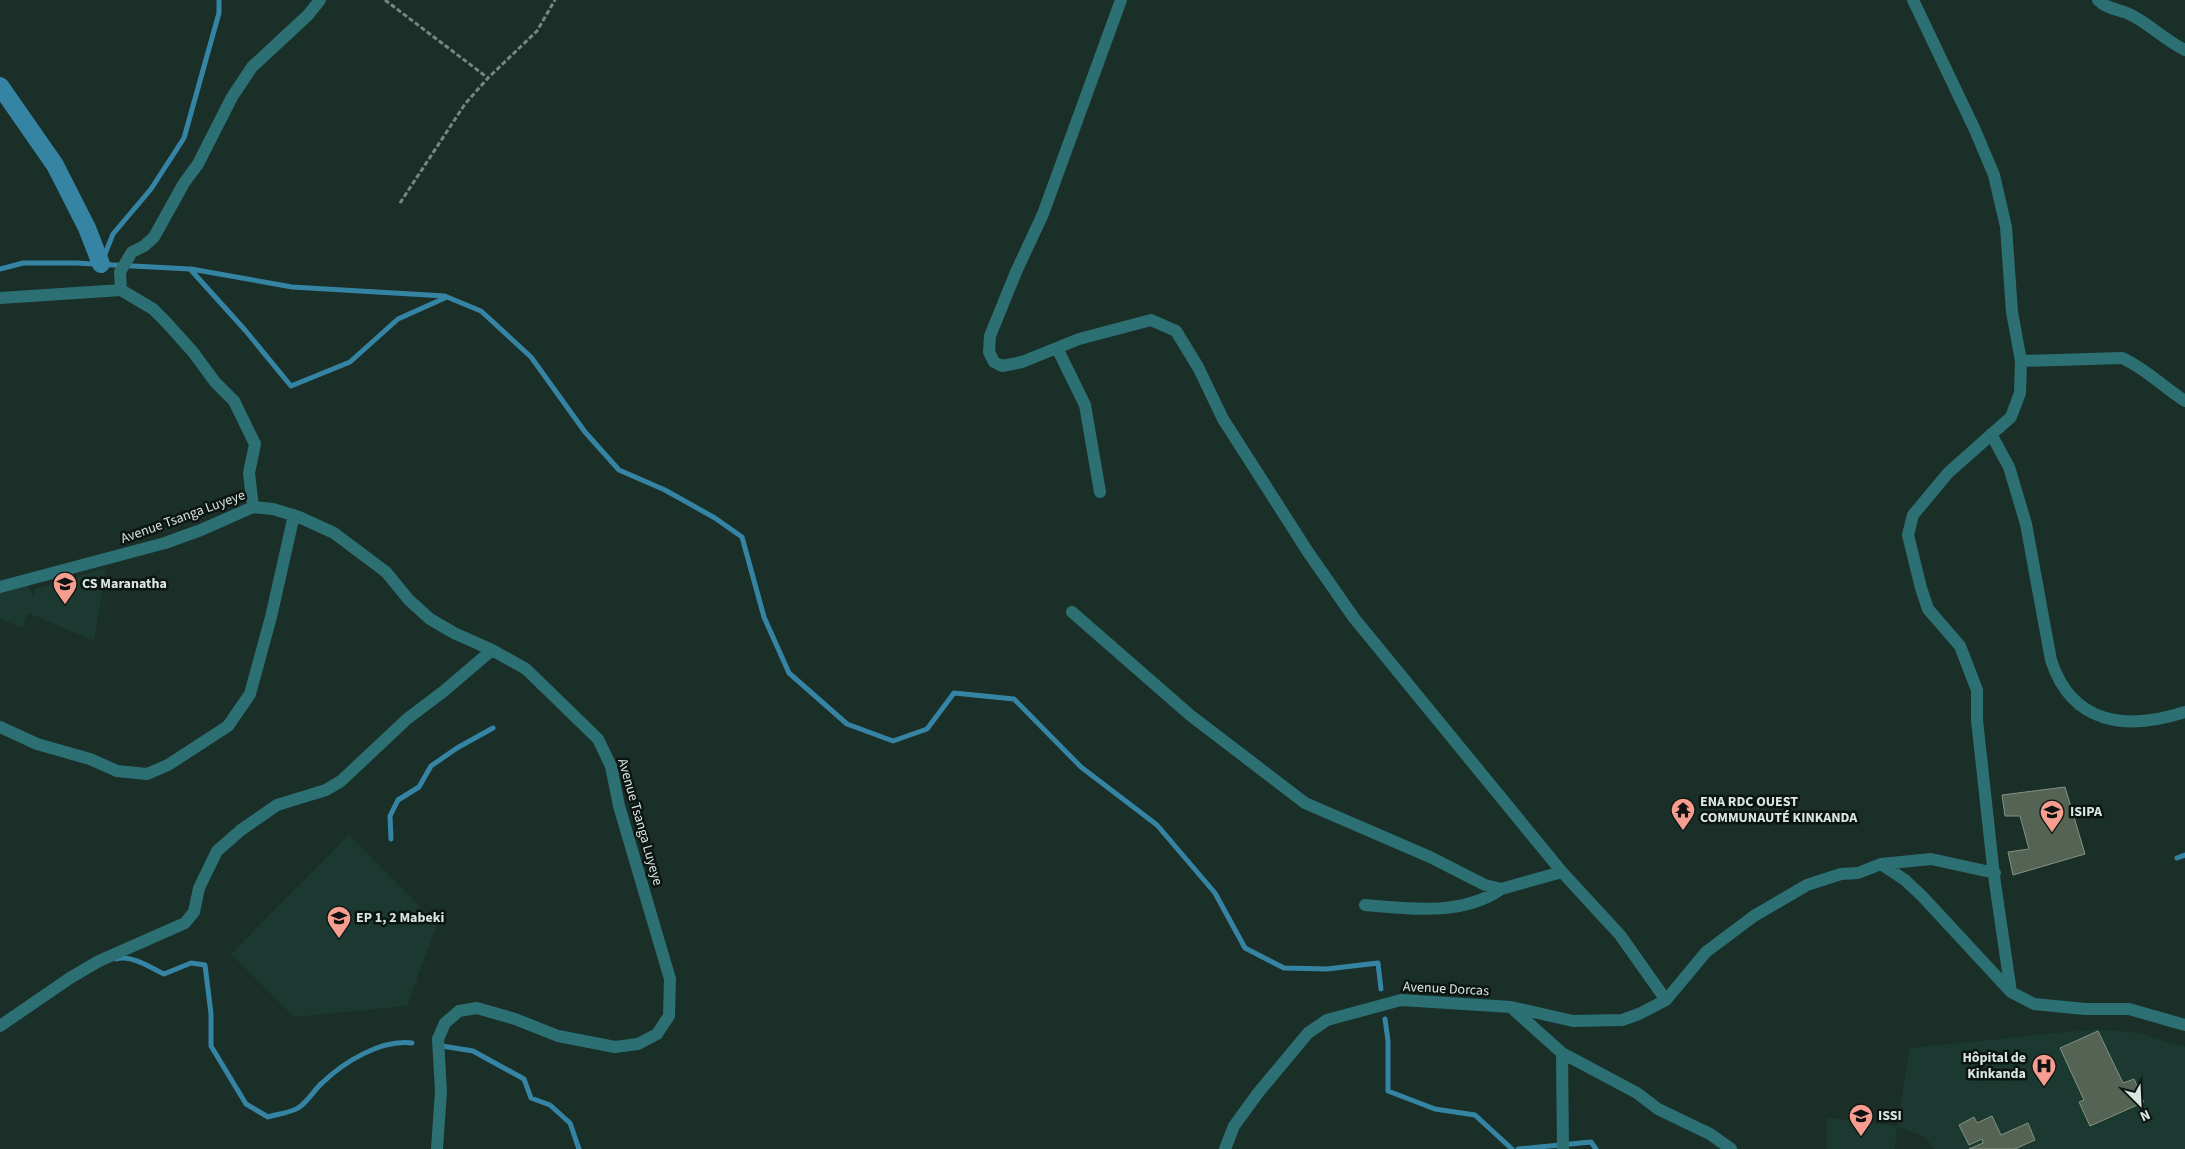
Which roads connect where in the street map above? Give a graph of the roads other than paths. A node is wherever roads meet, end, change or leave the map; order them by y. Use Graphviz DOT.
graph roads {
  1 [pos="320,0"];
  2 [pos="1121,0"];
  3 [pos="1913,0"];
  4 [pos="2098,0"];
  5 [pos="2185,50"];
  6 [pos="121,290"];
  7 [pos="0,298"];
  8 [pos="1057,348"];
  9 [pos="2022,361"];
  10 [pos="2185,401"];
  11 [pos="1991,434"];
  12 [pos="1100,492"];
  13 [pos="253,507"];
  14 [pos="294,515"];
  15 [pos="0,587"];
  16 [pos="1072,612"];
  17 [pos="492,650"];
  18 [pos="2185,712"];
  19 [pos="0,727"];
  20 [pos="1880,864"];
  21 [pos="1562,872"];
  22 [pos="1995,873"];
  23 [pos="1502,889"];
  24 [pos="1365,906"];
  25 [pos="2011,992"];
  26 [pos="1666,1000"];
  27 [pos="1511,1007"];
  28 [pos="2185,1025"];
  29 [pos="0,1026"];
  30 [pos="1562,1053"];
  31 [pos="437,1149"];
  32 [pos="1224,1149"];
  33 [pos="1563,1149"];
  34 [pos="1732,1149"];
  1 -- 6 [label="street"];
  2 -- 8 [label="street"];
  3 -- 9 [label="street"];
  4 -- 5 [label="street"];
  6 -- 7 [label="street"];
  6 -- 13 [label="street"];
  8 -- 12 [label="street"];
  8 -- 21 [label="street"];
  9 -- 10 [label="street"];
  9 -- 11 [label="street"];
  11 -- 18 [label="street"];
  11 -- 22 [label="street"];
  13 -- 14 [label="street, Avenue Tsanga Luyeye"];
  13 -- 15 [label="street, Avenue Tsanga Luyeye"];
  14 -- 17 [label="street, Avenue Tsanga Luyeye"];
  14 -- 19 [label="street"];
  16 -- 23 [label="street"];
  17 -- 29 [label="street"];
  17 -- 31 [label="street, Avenue Tsanga Luyeye"];
  20 -- 22 [label="street"];
  20 -- 25 [label="street"];
  20 -- 26 [label="street"];
  21 -- 23 [label="street"];
  21 -- 26 [label="street"];
  22 -- 25 [label="street"];
  23 -- 24 [label="street"];
  25 -- 28 [label="street"];
  26 -- 27 [label="street, Avenue Dorcas"];
  27 -- 30 [label="street"];
  27 -- 32 [label="street, Avenue Dorcas"];
  30 -- 33 [label="street"];
  30 -- 34 [label="street"];
}
